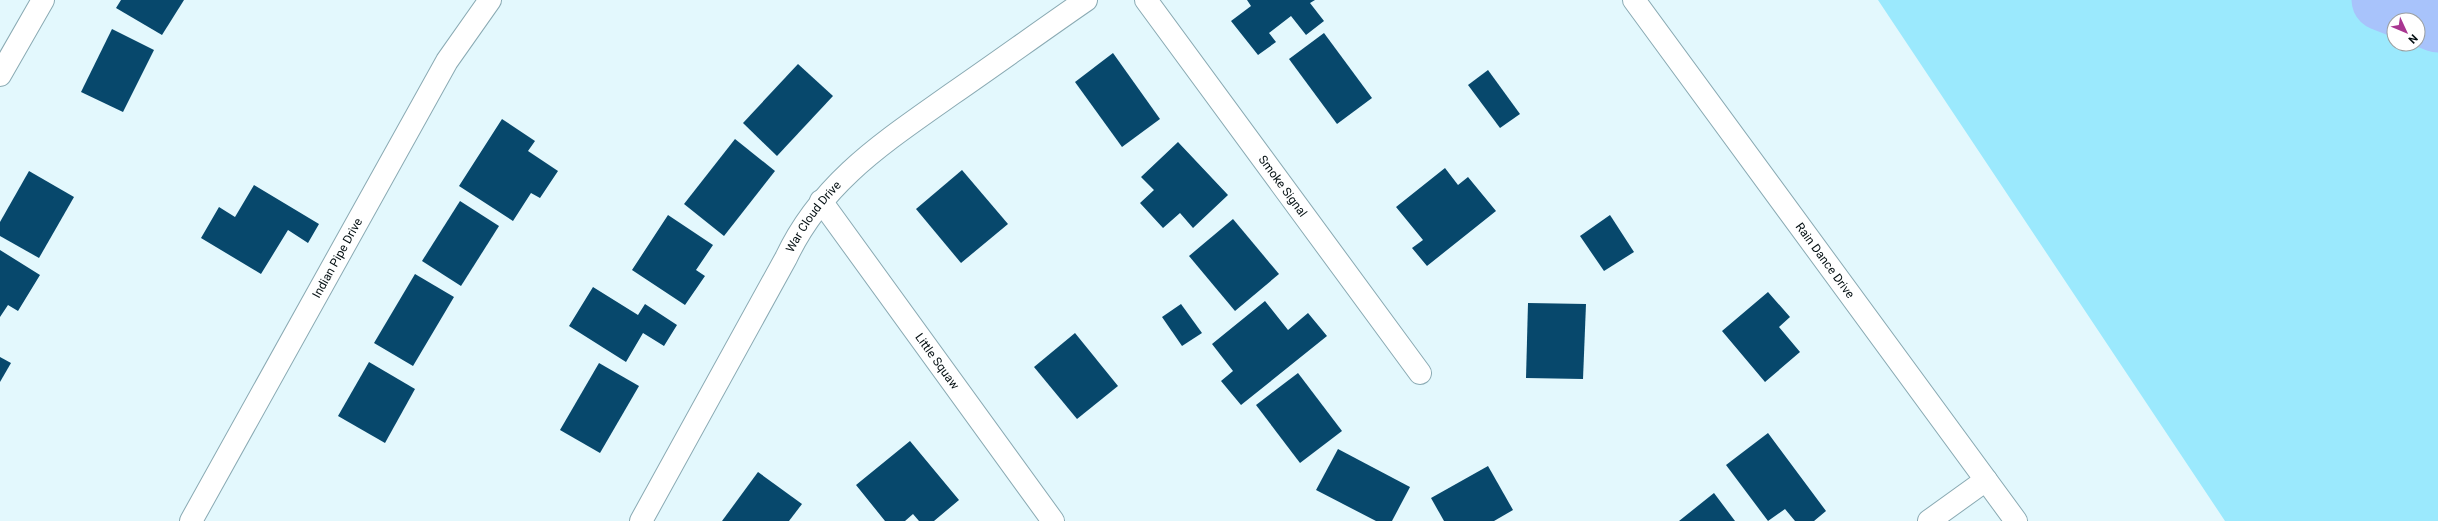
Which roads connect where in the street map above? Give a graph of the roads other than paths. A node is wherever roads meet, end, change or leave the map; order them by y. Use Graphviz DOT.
graph roads {
  1 [pos="43,0"];
  2 [pos="490,0"];
  3 [pos="1086,0"];
  4 [pos="1146,0"];
  5 [pos="1634,0"];
  6 [pos="0,75"];
  7 [pos="821,201"];
  8 [pos="1420,372"];
  9 [pos="1986,480"];
  10 [pos="191,521"];
  11 [pos="641,521"];
  12 [pos="1053,521"];
  13 [pos="1930,521"];
  14 [pos="2016,521"];
  1 -- 6 [label="street"];
  2 -- 10 [label="street, Indian Pipe Drive"];
  3 -- 7 [label="street, War Cloud Drive"];
  4 -- 8 [label="street, Smoke Signal"];
  5 -- 9 [label="street, Rain Dance Drive"];
  7 -- 11 [label="street, War Cloud Drive"];
  7 -- 12 [label="street, Little Squaw"];
  9 -- 13 [label="street"];
  9 -- 14 [label="street, Rain Dance Drive"];
}
